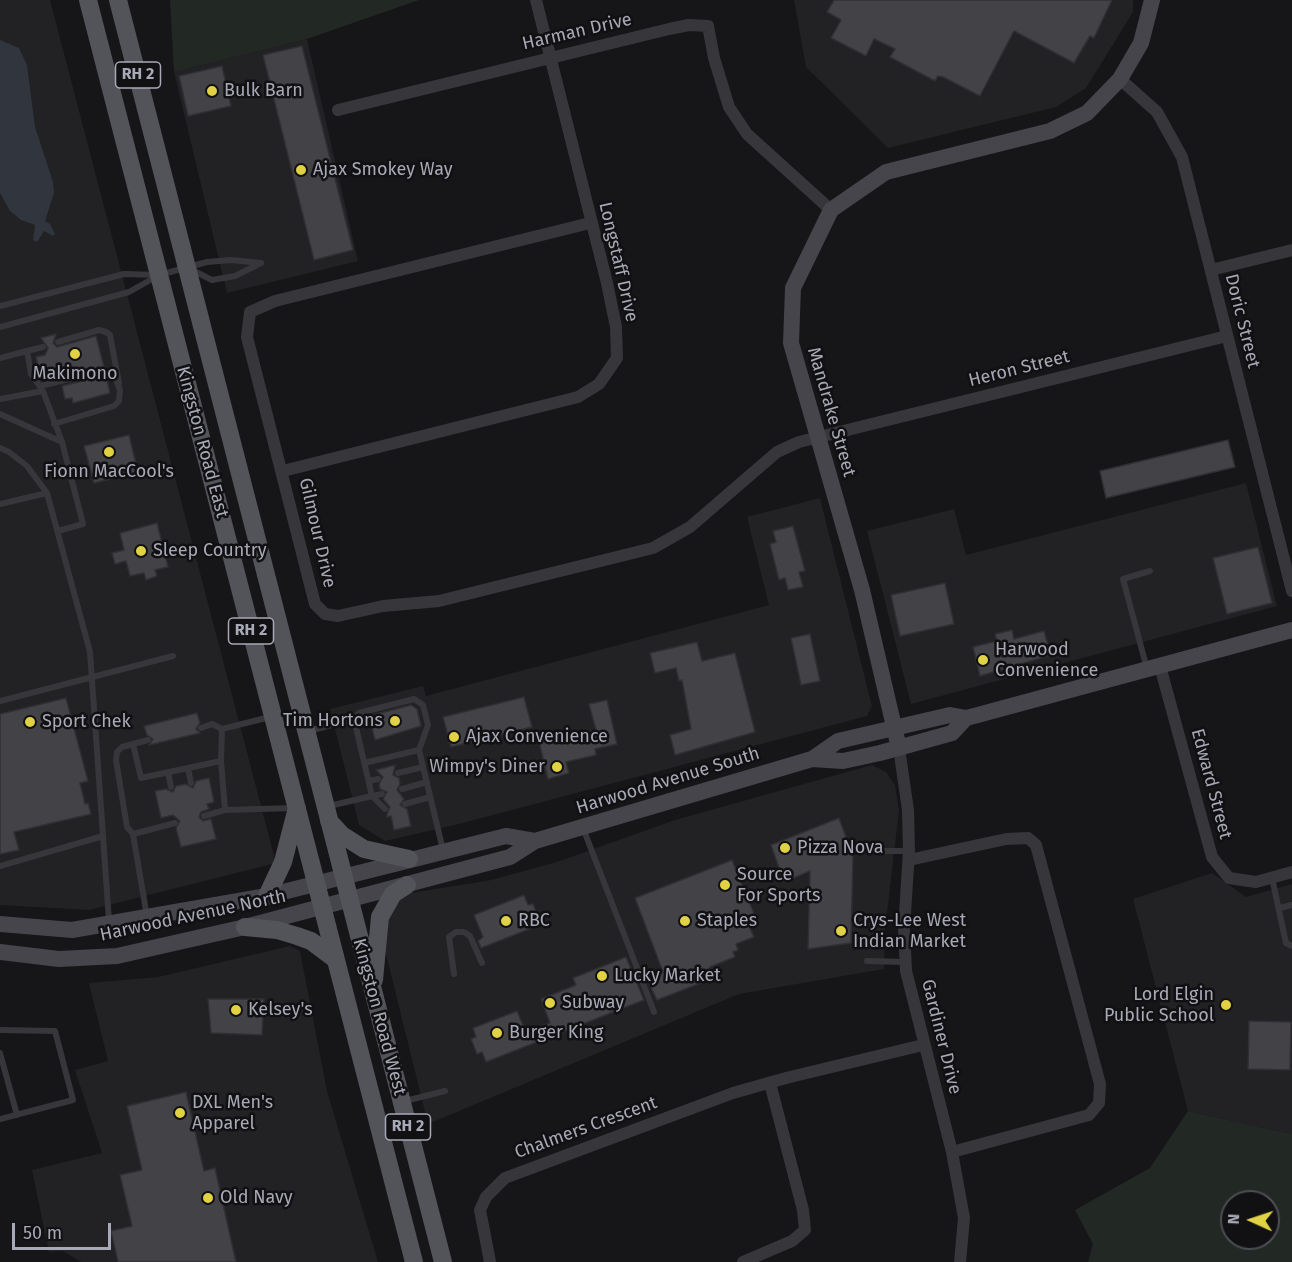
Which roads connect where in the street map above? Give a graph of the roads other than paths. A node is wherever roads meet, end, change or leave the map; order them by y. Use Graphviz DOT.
graph roads {
  1 [pos="88,0"];
  2 [pos="118,0"];
  3 [pos="536,0"];
  4 [pos="1152,0"];
  5 [pos="551,56"];
  6 [pos="1120,79"];
  7 [pos="338,110"];
  8 [pos="831,210"];
  9 [pos="590,223"];
  10 [pos="1292,250"];
  11 [pos="187,267"];
  12 [pos="1211,270"];
  13 [pos="159,275"];
  14 [pos="0,306"];
  15 [pos="0,327"];
  16 [pos="1227,336"];
  17 [pos="58,342"];
  18 [pos="43,347"];
  19 [pos="27,351"];
  20 [pos="0,358"];
  21 [pos="41,388"];
  22 [pos="120,390"];
  23 [pos="0,399"];
  24 [pos="0,414"];
  25 [pos="54,424"];
  26 [pos="819,438"];
  27 [pos="62,442"];
  28 [pos="0,448"];
  29 [pos="283,471"];
  30 [pos="47,493"];
  31 [pos="0,504"];
  32 [pos="58,531"];
  33 [pos="1150,572"];
  34 [pos="1292,591"];
  35 [pos="1292,630"];
  36 [pos="173,656"];
  37 [pos="1153,668"];
  38 [pos="91,677"];
  39 [pos="0,701"];
  40 [pos="274,716"];
  41 [pos="966,718"];
  42 [pos="354,720"];
  43 [pos="895,727"];
  44 [pos="201,728"];
  45 [pos="222,729"];
  46 [pos="306,732"];
  47 [pos="148,740"];
  48 [pos="133,744"];
  49 [pos="899,748"];
  50 [pos="419,750"];
  51 [pos="812,759"];
  52 [pos="220,761"];
  53 [pos="364,763"];
  54 [pos="423,767"];
  55 [pos="188,768"];
  56 [pos="168,772"];
  57 [pos="398,773"];
  58 [pos="378,779"];
  59 [pos="369,782"];
  60 [pos="427,782"];
  61 [pos="191,783"];
  62 [pos="171,787"];
  63 [pos="402,789"];
  64 [pos="382,794"];
  65 [pos="372,796"];
  66 [pos="430,797"];
  67 [pos="405,804"];
  68 [pos="297,808"];
  69 [pos="385,809"];
  70 [pos="225,810"];
  71 [pos="327,813"];
  72 [pos="204,816"];
  73 [pos="175,823"];
  74 [pos="582,827"];
  75 [pos="133,834"];
  76 [pos="103,836"];
  77 [pos="535,842"];
  78 [pos="443,851"];
  79 [pos="872,851"];
  80 [pos="909,856"];
  81 [pos="409,860"];
  82 [pos="0,866"];
  83 [pos="1292,872"];
  84 [pos="343,876"];
  85 [pos="1272,878"];
  86 [pos="316,883"];
  87 [pos="407,885"];
  88 [pos="267,896"];
  89 [pos="348,900"];
  90 [pos="1292,905"];
  91 [pos="321,906"];
  92 [pos="1280,908"];
  93 [pos="147,918"];
  94 [pos="0,924"];
  95 [pos="109,924"];
  96 [pos="245,927"];
  97 [pos="1292,946"];
  98 [pos="0,952"];
  99 [pos="335,959"];
  100 [pos="867,961"];
  101 [pos="906,962"];
  102 [pos="482,963"];
  103 [pos="454,974"];
  104 [pos="373,991"];
  105 [pos="654,1012"];
  106 [pos="0,1030"];
  107 [pos="923,1045"];
  108 [pos="0,1053"];
  109 [pos="770,1083"];
  110 [pos="445,1091"];
  111 [pos="402,1102"];
  112 [pos="17,1115"];
  113 [pos="0,1119"];
  114 [pos="952,1152"];
  115 [pos="414,1262"];
  116 [pos="443,1262"];
  117 [pos="490,1262"];
  118 [pos="743,1262"];
  119 [pos="960,1262"];
  1 -- 13 [label="main road, Kingston Road East / RH 2"];
  2 -- 11 [label="main road, Kingston Road East / RH 2"];
  3 -- 5 [label="street, Longstaff Drive"];
  4 -- 6 [label="main road, Mandrake Street"];
  5 -- 7 [label="street, Harman Drive"];
  5 -- 8 [label="street, Harman Drive"];
  5 -- 9 [label="street, Longstaff Drive"];
  6 -- 8 [label="main road, Mandrake Street"];
  6 -- 12 [label="street, Doric Street"];
  8 -- 26 [label="main road, Mandrake Street"];
  9 -- 29 [label="street, Longstaff Drive"];
  9 -- 29 [label="street, Gilmour Drive"];
  10 -- 12 [label="street"];
  11 -- 11 [label="lane"];
  11 -- 13 [label="lane"];
  11 -- 46 [label="main road, Kingston Road East / RH 2"];
  12 -- 16 [label="street, Doric Street"];
  13 -- 14 [label="lane"];
  13 -- 15 [label="lane"];
  13 -- 40 [label="main road, Kingston Road East / RH 2"];
  16 -- 26 [label="street, Heron Street"];
  16 -- 34 [label="street, Doric Street"];
  17 -- 22 [label="lane"];
  18 -- 19 [label="lane"];
  19 -- 20 [label="lane"];
  19 -- 21 [label="lane"];
  21 -- 22 [label="lane"];
  21 -- 23 [label="lane"];
  21 -- 25 [label="lane"];
  22 -- 25 [label="lane"];
  24 -- 27 [label="lane"];
  25 -- 27 [label="lane"];
  26 -- 29 [label="street, Gilmour Drive"];
  26 -- 43 [label="main road, Mandrake Street"];
  27 -- 32 [label="lane"];
  28 -- 30 [label="lane"];
  30 -- 31 [label="lane"];
  30 -- 32 [label="lane"];
  32 -- 38 [label="lane"];
  33 -- 37 [label="lane"];
  35 -- 37 [label="main road, Harwood Avenue South"];
  36 -- 38 [label="lane"];
  37 -- 41 [label="main road, Harwood Avenue South"];
  37 -- 85 [label="street, Edward Street"];
  38 -- 39 [label="lane"];
  38 -- 76 [label="lane"];
  40 -- 45 [label="lane"];
  40 -- 68 [label="main road, Kingston Road East / RH 2"];
  41 -- 43 [label="main road, Harwood Avenue South"];
  41 -- 49 [label="main road, Harwood Avenue South"];
  42 -- 46 [label="lane"];
  42 -- 50 [label="lane"];
  42 -- 53 [label="lane"];
  43 -- 49 [label="main road, Mandrake Street"];
  43 -- 51 [label="main road, Harwood Avenue South"];
  44 -- 45 [label="lane"];
  45 -- 52 [label="lane"];
  46 -- 71 [label="main road, Kingston Road East / RH 2"];
  47 -- 48 [label="lane"];
  48 -- 56 [label="lane"];
  48 -- 75 [label="lane"];
  49 -- 51 [label="main road, Harwood Avenue South"];
  49 -- 80 [label="street, Gardiner Drive"];
  50 -- 53 [label="lane"];
  50 -- 54 [label="lane"];
  51 -- 74 [label="main road, Harwood Avenue South"];
  52 -- 55 [label="lane"];
  52 -- 70 [label="lane"];
  53 -- 59 [label="lane"];
  54 -- 57 [label="lane"];
  54 -- 60 [label="lane"];
  55 -- 56 [label="lane"];
  55 -- 61 [label="lane"];
  56 -- 62 [label="lane"];
  58 -- 59 [label="lane"];
  59 -- 65 [label="lane"];
  60 -- 63 [label="lane"];
  60 -- 66 [label="lane"];
  64 -- 65 [label="lane"];
  65 -- 69 [label="lane"];
  65 -- 71 [label="lane"];
  66 -- 67 [label="lane"];
  66 -- 78 [label="lane"];
  68 -- 70 [label="lane"];
  68 -- 86 [label="main road, Kingston Road East / RH 2"];
  68 -- 88 [label="main road"];
  70 -- 72 [label="lane"];
  71 -- 81 [label="main road"];
  71 -- 84 [label="main road, Kingston Road East / RH 2"];
  73 -- 75 [label="lane"];
  74 -- 77 [label="main road, Harwood Avenue South"];
  74 -- 105 [label="lane"];
  75 -- 93 [label="lane"];
  76 -- 82 [label="lane"];
  76 -- 95 [label="lane"];
  77 -- 78 [label="main road, Harwood Avenue South"];
  77 -- 87 [label="main road, Harwood Avenue South"];
  78 -- 81 [label="main road, Harwood Avenue South"];
  79 -- 80 [label="lane"];
  80 -- 101 [label="street, Gardiner Drive"];
  80 -- 114 [label="street"];
  81 -- 84 [label="main road, Harwood Avenue South"];
  83 -- 85 [label="street, Edward Street"];
  84 -- 86 [label="main road, Harwood Avenue North"];
  84 -- 89 [label="main road, Kingston Road West / RH 2"];
  85 -- 92 [label="lane"];
  86 -- 88 [label="main road, Harwood Avenue North"];
  86 -- 91 [label="main road, Kingston Road West / RH 2"];
  87 -- 89 [label="main road, Harwood Avenue South"];
  87 -- 104 [label="main road"];
  88 -- 93 [label="main road, Harwood Avenue North"];
  89 -- 91 [label="main road, Harwood Avenue South"];
  89 -- 104 [label="main road, Kingston Road West / RH 2"];
  90 -- 92 [label="lane"];
  91 -- 96 [label="main road, Harwood Avenue North"];
  91 -- 99 [label="main road, Kingston Road West / RH 2"];
  92 -- 97 [label="lane"];
  93 -- 95 [label="main road, Harwood Avenue North"];
  94 -- 95 [label="main road, Harwood Avenue North"];
  96 -- 98 [label="main road, Harwood Avenue North"];
  96 -- 99 [label="main road"];
  99 -- 115 [label="main road, Kingston Road West / RH 2"];
  100 -- 101 [label="lane"];
  101 -- 107 [label="street, Gardiner Drive"];
  102 -- 103 [label="lane"];
  104 -- 111 [label="main road, Kingston Road West / RH 2"];
  106 -- 112 [label="lane"];
  107 -- 109 [label="street, Chalmers Crescent"];
  107 -- 114 [label="street, Gardiner Drive"];
  108 -- 112 [label="lane"];
  109 -- 117 [label="street, Chalmers Crescent"];
  109 -- 118 [label="street"];
  110 -- 111 [label="lane"];
  111 -- 116 [label="main road, Kingston Road West / RH 2"];
  112 -- 113 [label="lane"];
  114 -- 119 [label="street, Gardiner Drive"];
}
